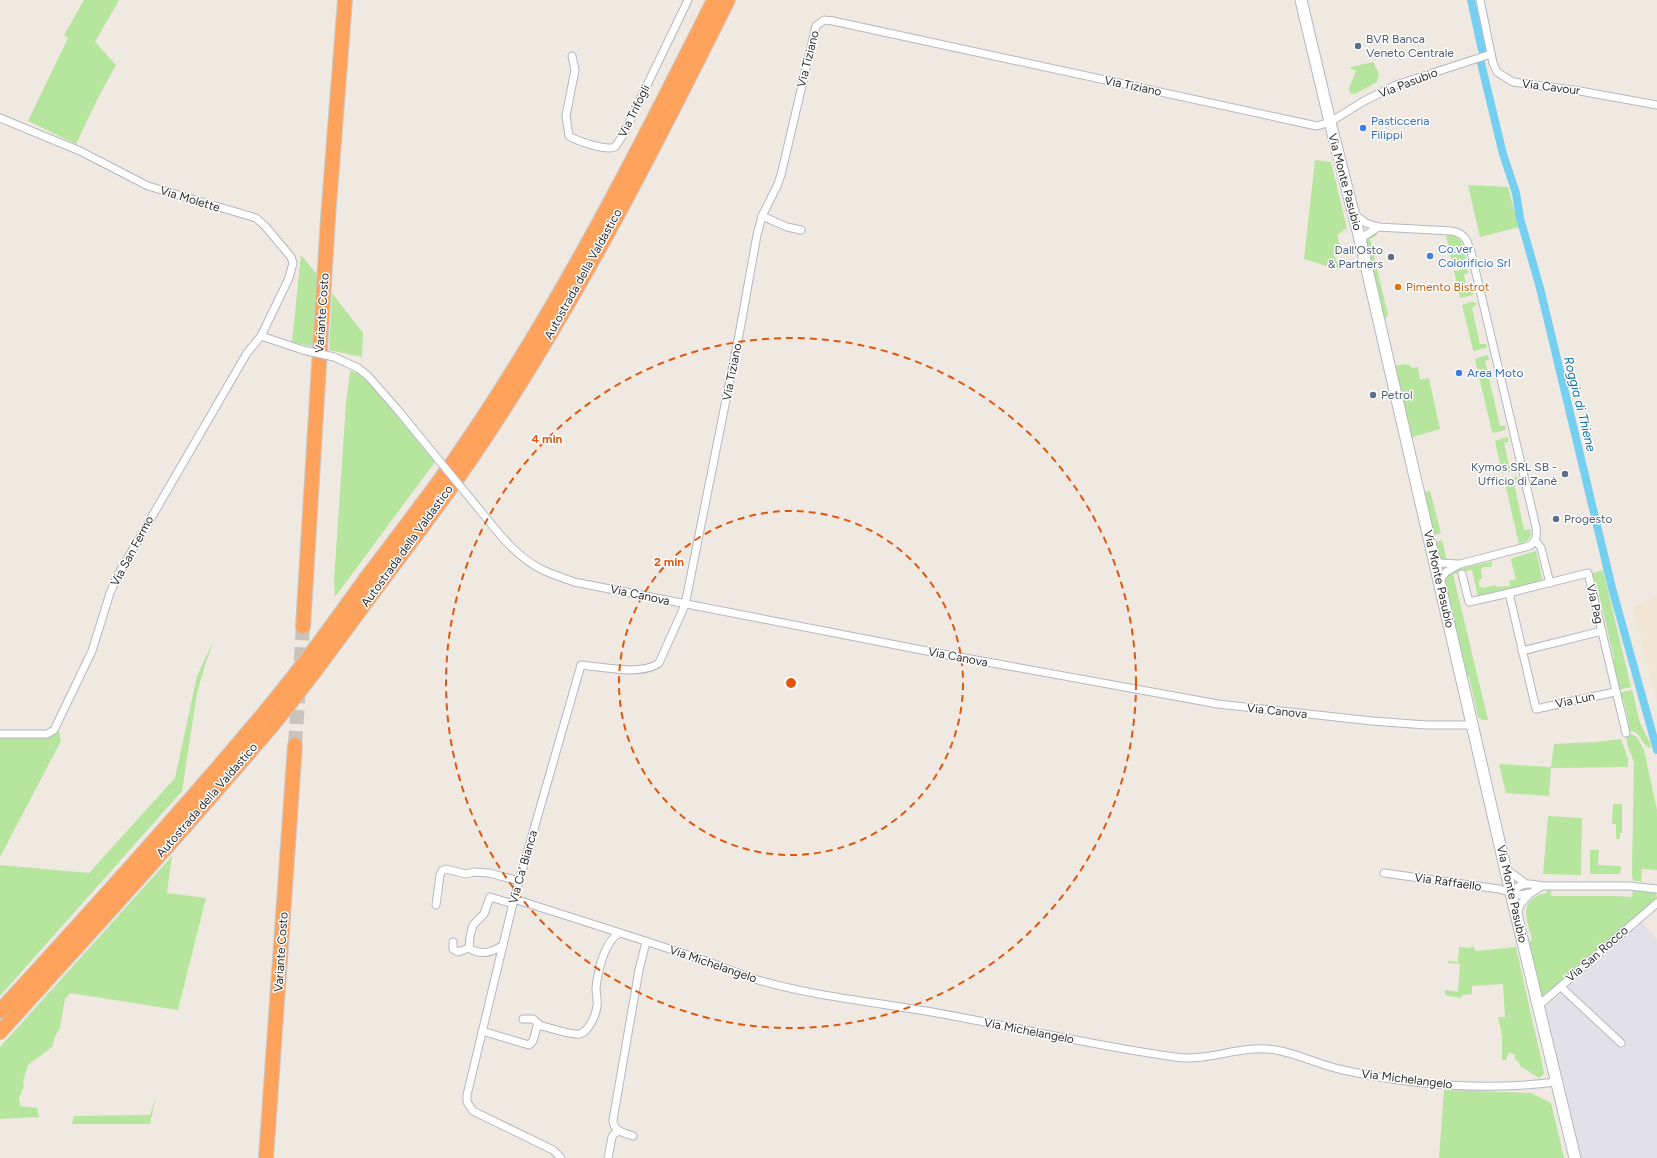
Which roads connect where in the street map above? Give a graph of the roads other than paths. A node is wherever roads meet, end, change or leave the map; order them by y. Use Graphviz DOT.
graph roads {
  1 [pos="345,0"];
  2 [pos="688,0"];
  3 [pos="714,0"];
  4 [pos="728,0"];
  5 [pos="1301,0"];
  6 [pos="1480,0"];
  7 [pos="1490,54"];
  8 [pos="572,56"];
  9 [pos="1657,105"];
  10 [pos="0,118"];
  11 [pos="1330,122"];
  12 [pos="1354,214"];
  13 [pos="762,216"];
  14 [pos="1378,227"];
  15 [pos="801,230"];
  16 [pos="1360,239"];
  17 [pos="261,336"];
  18 [pos="1536,541"];
  19 [pos="1434,559"];
  20 [pos="1460,564"];
  21 [pos="1462,574"];
  22 [pos="1439,581"];
  23 [pos="1550,583"];
  24 [pos="1508,593"];
  25 [pos="685,605"];
  26 [pos="303,627"];
  27 [pos="1602,631"];
  28 [pos="1522,651"];
  29 [pos="1615,692"];
  30 [pos="1474,725"];
  31 [pos="1626,733"];
  32 [pos="0,734"];
  33 [pos="295,745"];
  34 [pos="1506,869"];
  35 [pos="1384,873"];
  36 [pos="519,881"];
  37 [pos="1525,883"];
  38 [pos="1542,886"];
  39 [pos="1657,889"];
  40 [pos="1511,892"];
  41 [pos="1530,893"];
  42 [pos="513,901"];
  43 [pos="1657,903"];
  44 [pos="436,905"];
  45 [pos="1517,914"];
  46 [pos="619,933"];
  47 [pos="454,942"];
  48 [pos="646,942"];
  49 [pos="503,945"];
  50 [pos="470,948"];
  51 [pos="1561,986"];
  52 [pos="1538,1006"];
  53 [pos="0,1011"];
  54 [pos="523,1019"];
  55 [pos="538,1026"];
  56 [pos="0,1032"];
  57 [pos="482,1032"];
  58 [pos="1621,1042"];
  59 [pos="1556,1082"];
  60 [pos="619,1131"];
  61 [pos="633,1136"];
  62 [pos="266,1158"];
  63 [pos="560,1158"];
  64 [pos="608,1158"];
  65 [pos="1575,1158"];
  1 -- 26 [label="highway, Variante Costo"];
  2 -- 8 [label="street, Via Trifogli"];
  3 -- 53 [label="highway, Autostrada della Valdastico"];
  4 -- 56 [label="highway, Autostrada della Valdastico"];
  5 -- 11 [label="main road, Via Monte Pasubio"];
  6 -- 7 [label="street, Via Cavour"];
  7 -- 9 [label="street, Via Cavour"];
  7 -- 11 [label="street, Via Pasubio"];
  10 -- 17 [label="street, Via Molette"];
  11 -- 12 [label="main road, Via Monte Pasubio"];
  11 -- 13 [label="street, Via Tiziano"];
  12 -- 14 [label="street"];
  12 -- 16 [label="main road, Via Monte Pasubio"];
  13 -- 15 [label="street"];
  13 -- 25 [label="street, Via Tiziano"];
  14 -- 16 [label="street"];
  14 -- 18 [label="street"];
  16 -- 19 [label="main road, Via Monte Pasubio"];
  17 -- 25 [label="street, Via Canova, bridge"];
  17 -- 32 [label="street, Via San Fermo"];
  18 -- 20 [label="street"];
  18 -- 23 [label="street"];
  19 -- 20 [label="street"];
  19 -- 22 [label="main road, Via Monte Pasubio"];
  20 -- 22 [label="street"];
  21 -- 24 [label="street, Via Pag"];
  22 -- 30 [label="main road, Via Monte Pasubio"];
  23 -- 24 [label="street, Via Pag"];
  23 -- 27 [label="street, Via Pag"];
  24 -- 28 [label="street"];
  25 -- 30 [label="street, Via Canova"];
  25 -- 36 [label="street, Via Ca' Bianca"];
  27 -- 28 [label="street"];
  27 -- 29 [label="street, Via Pag"];
  28 -- 29 [label="street, Via Lun"];
  29 -- 31 [label="street, Via Pag"];
  30 -- 34 [label="main road, Via Monte Pasubio"];
  33 -- 62 [label="highway, Variante Costo"];
  34 -- 37 [label="street"];
  34 -- 40 [label="main road, Via Monte Pasubio"];
  35 -- 40 [label="street, Via Raffaello"];
  36 -- 42 [label="street, Via Ca' Bianca"];
  36 -- 44 [label="street"];
  37 -- 38 [label="street"];
  37 -- 40 [label="street"];
  38 -- 39 [label="street"];
  38 -- 41 [label="street"];
  40 -- 41 [label="street, Via Raffaello"];
  40 -- 45 [label="main road, Via Monte Pasubio"];
  41 -- 45 [label="street"];
  42 -- 46 [label="street, Via Michelangelo"];
  42 -- 49 [label="street, Via Ca' Bianca"];
  42 -- 50 [label="street, Via Michelangelo"];
  43 -- 51 [label="street, Via San Rocco"];
  45 -- 52 [label="main road, Via Monte Pasubio"];
  46 -- 48 [label="street, Via Michelangelo"];
  46 -- 55 [label="street"];
  47 -- 50 [label="street"];
  48 -- 59 [label="street, Via Michelangelo"];
  48 -- 60 [label="street"];
  49 -- 50 [label="street"];
  49 -- 57 [label="street, Via Ca' Bianca"];
  51 -- 52 [label="street, Via San Rocco"];
  51 -- 58 [label="street"];
  52 -- 59 [label="main road, Via Monte Pasubio"];
  54 -- 55 [label="street"];
  55 -- 57 [label="street"];
  57 -- 63 [label="street, Via Ca' Bianca"];
  59 -- 65 [label="main road, Via Monte Pasubio"];
  60 -- 61 [label="street"];
  60 -- 64 [label="street"];
}
